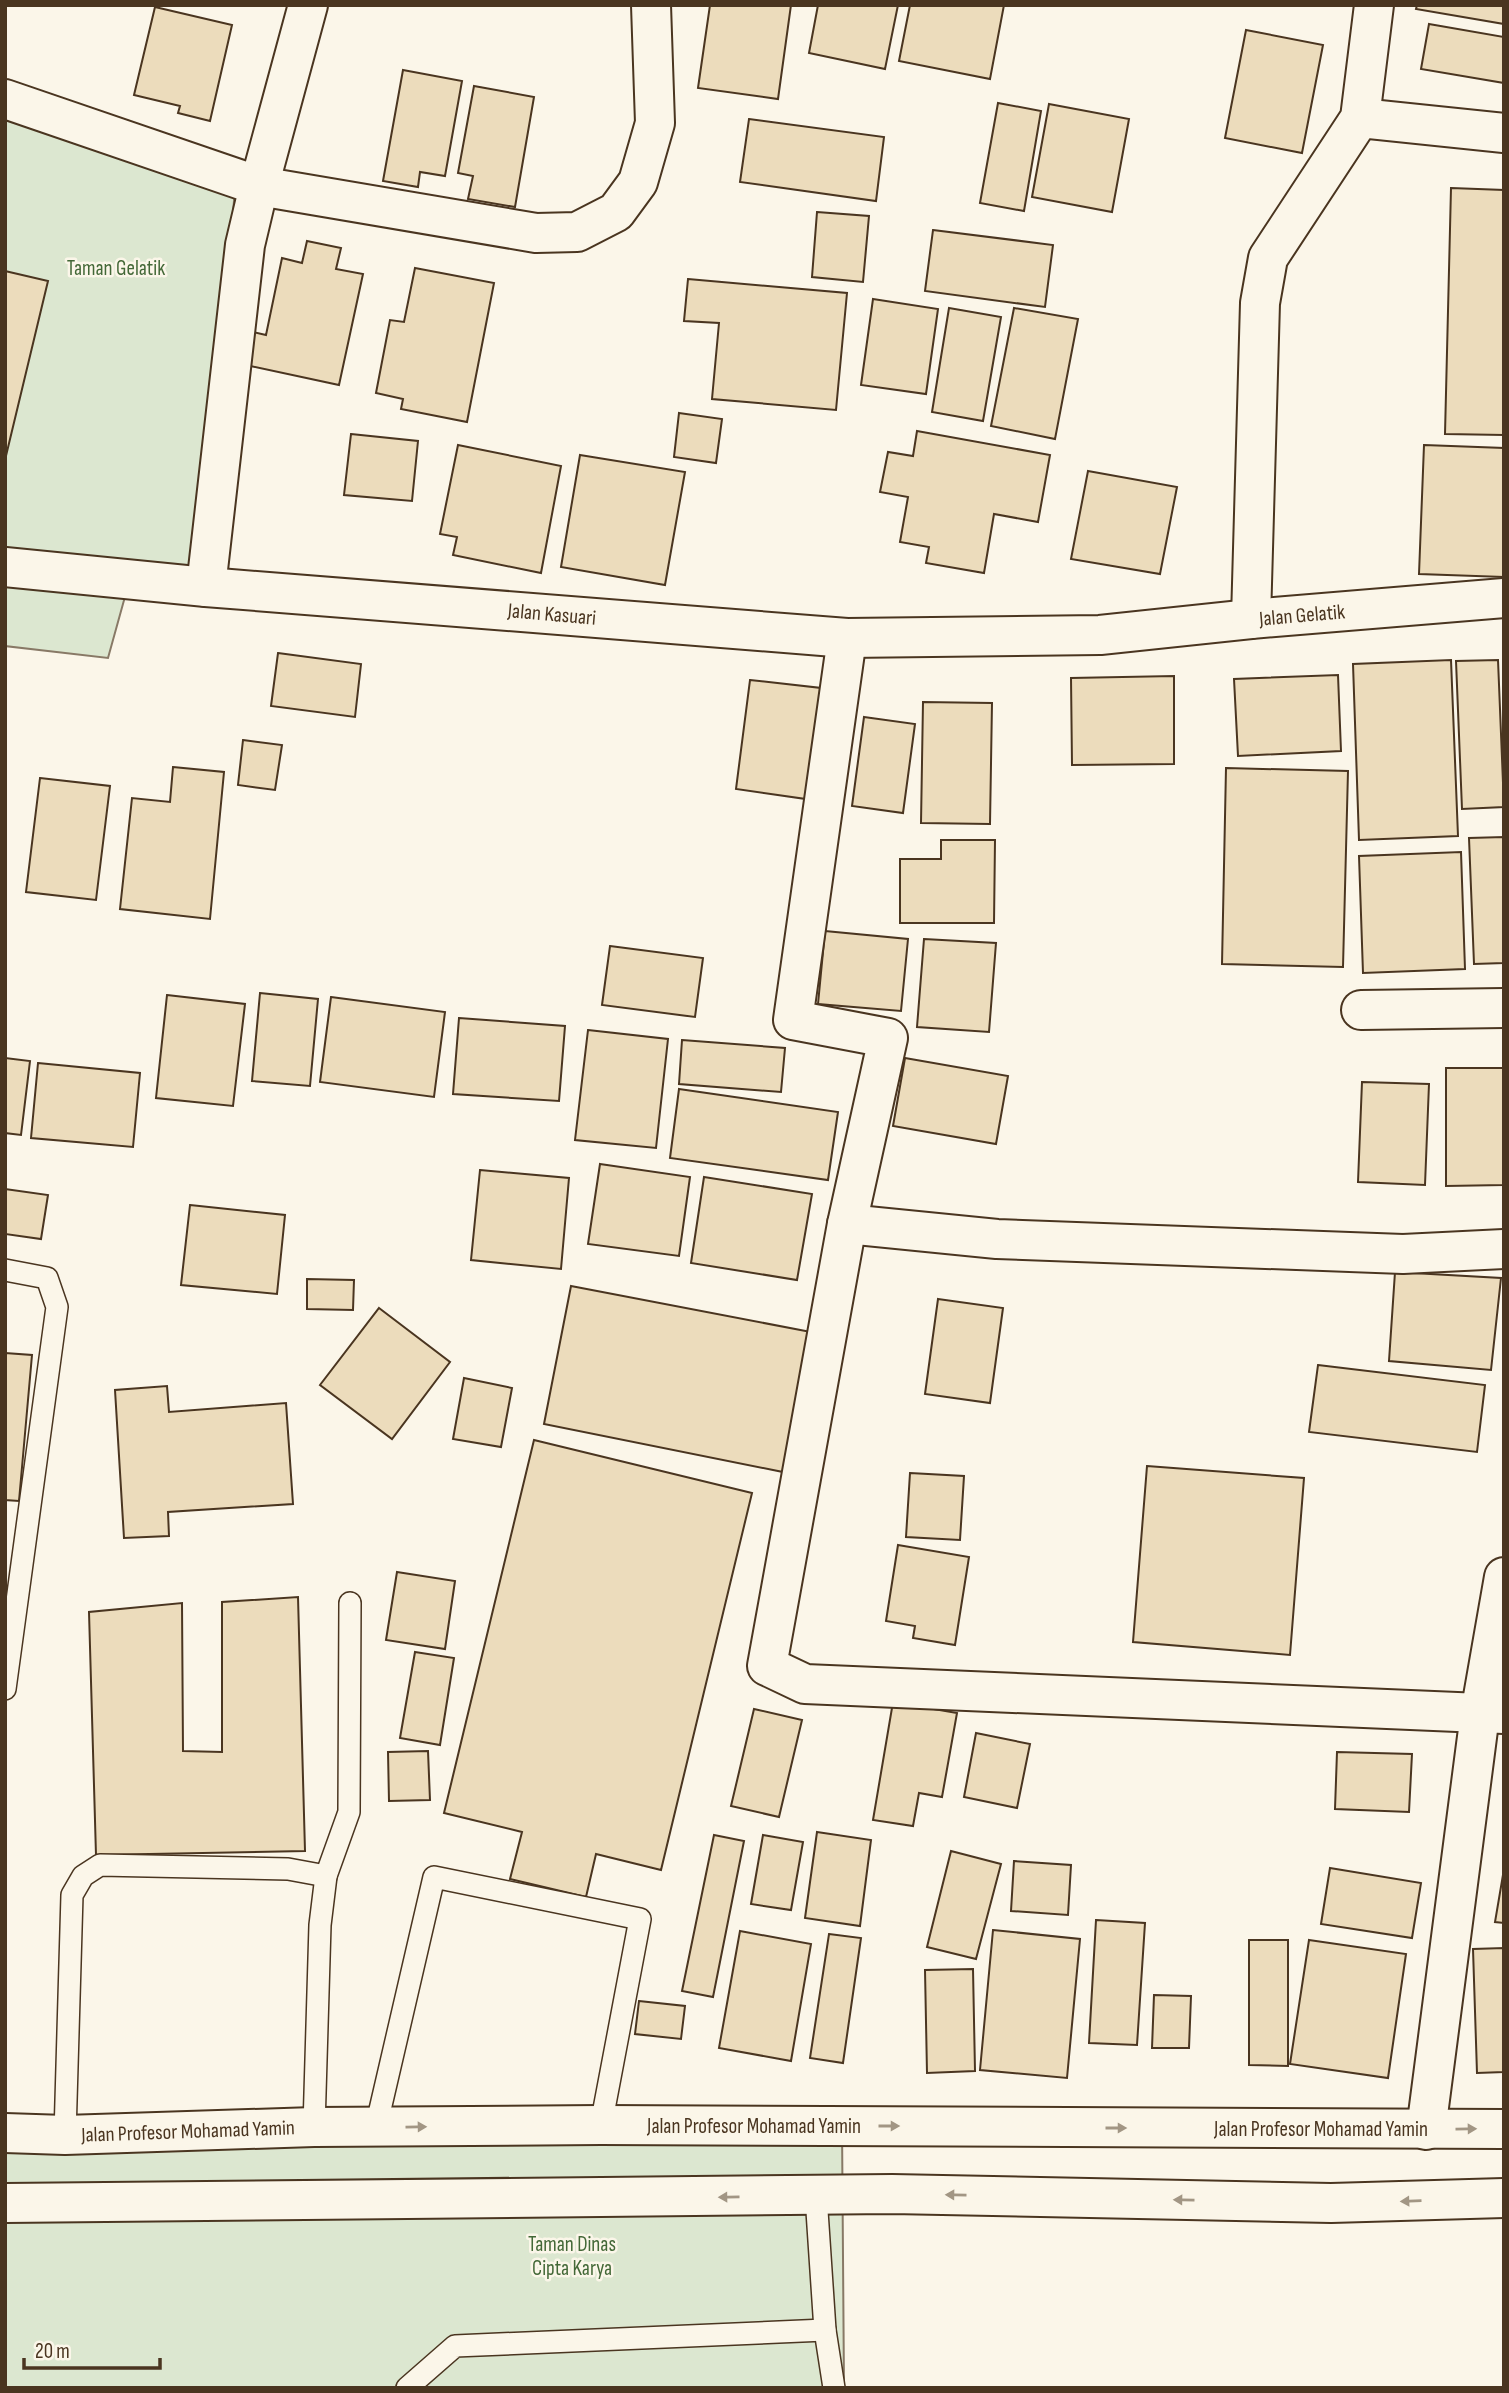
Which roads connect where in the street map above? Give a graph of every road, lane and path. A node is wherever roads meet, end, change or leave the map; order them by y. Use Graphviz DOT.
graph roads {
  1 [pos="308,5"];
  2 [pos="651,5"];
  3 [pos="1374,5"];
  4 [pos="5,99"];
  5 [pos="1360,118"];
  6 [pos="1504,133"];
  7 [pos="259,186"];
  8 [pos="5,567"];
  9 [pos="206,587"];
  10 [pos="1504,598"];
  11 [pos="1251,619"];
  12 [pos="1100,635"];
  13 [pos="847,638"];
  14 [pos="1504,1009"];
  15 [pos="1362,1010"];
  16 [pos="847,1224"];
  17 [pos="1504,1249"];
  18 [pos="5,1270"];
  19 [pos="1504,1577"];
  20 [pos="350,1603"];
  21 [pos="5,1689"];
  22 [pos="1492,1714"];
  23 [pos="326,1876"];
  24 [pos="601,2125"];
  25 [pos="314,2127"];
  26 [pos="376,2127"];
  27 [pos="1504,2129"];
  28 [pos="1426,2130"];
  29 [pos="5,2133"];
  30 [pos="65,2135"];
  31 [pos="816,2196"];
  32 [pos="1504,2198"];
  33 [pos="5,2203"];
  34 [pos="825,2330"];
  35 [pos="407,2388"];
  36 [pos="834,2388"];
  1 -- 7 [label="street"];
  2 -- 7 [label="street"];
  3 -- 5 [label="street"];
  4 -- 7 [label="street"];
  5 -- 6 [label="street"];
  5 -- 11 [label="street"];
  7 -- 9 [label="street"];
  8 -- 9 [label="street, Jalan Kasuari"];
  9 -- 13 [label="street, Jalan Kasuari"];
  10 -- 11 [label="street, Jalan Gelatik"];
  11 -- 12 [label="street, Jalan Gelatik"];
  12 -- 13 [label="street, Jalan Kasuari"];
  13 -- 16 [label="street"];
  14 -- 15 [label="street"];
  16 -- 17 [label="street"];
  16 -- 22 [label="street"];
  18 -- 21 [label="lane"];
  19 -- 22 [label="street"];
  20 -- 23 [label="lane"];
  22 -- 28 [label="street"];
  23 -- 25 [label="lane"];
  23 -- 30 [label="lane"];
  26 -- 24 [label="street, Jalan Profesor Mohamad Yamin, one-way"];
  24 -- 26 [label="lane"];
  24 -- 28 [label="street, Jalan Profesor Mohamad Yamin, one-way"];
  25 -- 26 [label="street, Jalan Profesor Mohamad Yamin"];
  25 -- 30 [label="street, Jalan Profesor Mohamad Yamin"];
  28 -- 27 [label="street, Jalan Profesor Mohamad Yamin, one-way"];
  29 -- 30 [label="street, Jalan Profesor Mohamad Yamin"];
  32 -- 31 [label="street, one-way"];
  31 -- 33 [label="street, one-way"];
  31 -- 34 [label="lane"];
  34 -- 35 [label="lane"];
  34 -- 36 [label="lane"];
}
